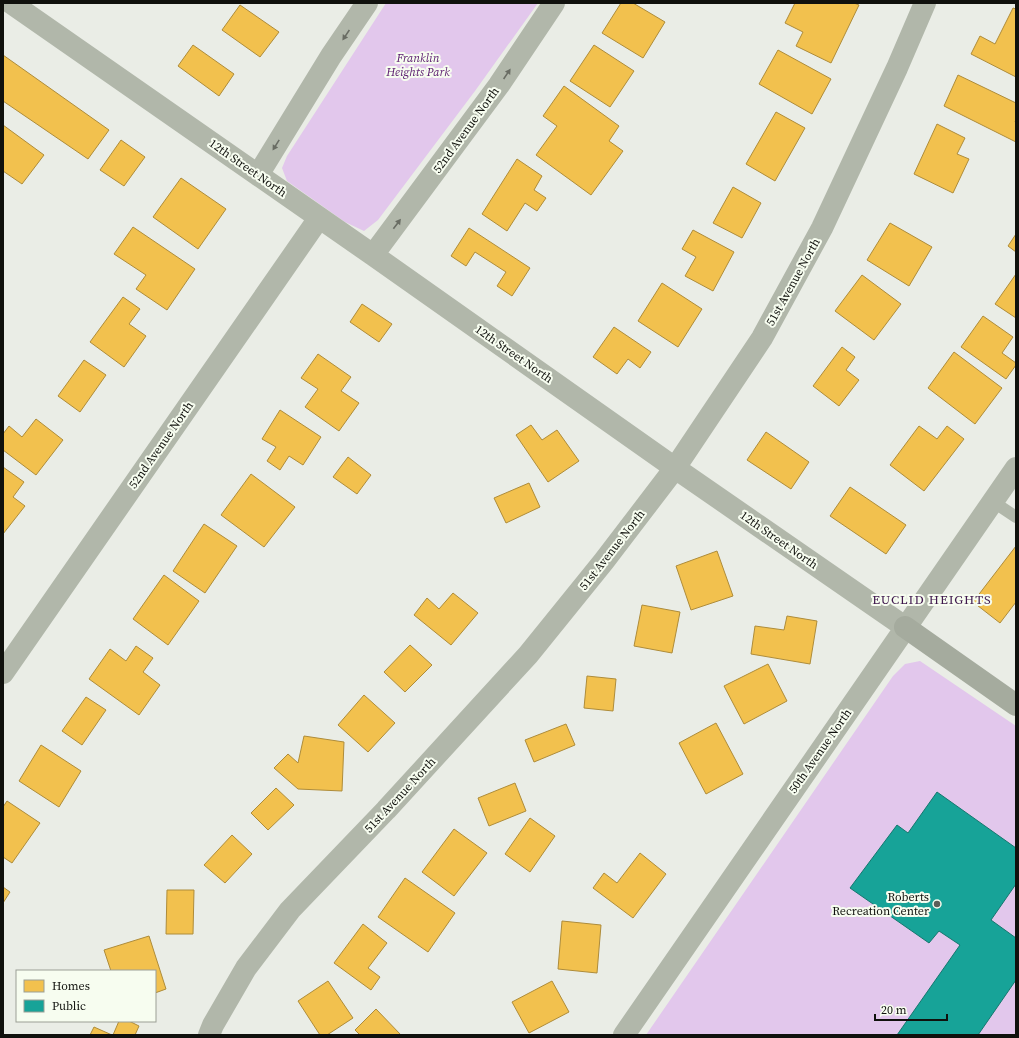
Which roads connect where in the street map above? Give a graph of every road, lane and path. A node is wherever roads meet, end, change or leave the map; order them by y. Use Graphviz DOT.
graph roads {
  1 [pos="11,3"];
  2 [pos="367,3"];
  3 [pos="554,3"];
  4 [pos="925,3"];
  5 [pos="258,175"];
  6 [pos="319,218"];
  7 [pos="373,255"];
  8 [pos="676,468"];
  9 [pos="1016,468"];
  10 [pos="992,501"];
  11 [pos="1016,517"];
  12 [pos="905,627"];
  13 [pos="3,673"];
  14 [pos="1016,705"];
  15 [pos="209,1035"];
  16 [pos="624,1035"];
  1 -- 5 [label="street, 12th Street North"];
  2 -- 5 [label="street, one-way"];
  7 -- 3 [label="street, 52nd Avenue North, one-way"];
  4 -- 8 [label="street, 51st Avenue North"];
  5 -- 6 [label="street, 12th Street North"];
  6 -- 7 [label="street, 12th Street North"];
  6 -- 13 [label="street, 52nd Avenue North"];
  7 -- 8 [label="street, 12th Street North"];
  8 -- 12 [label="street, 12th Street North"];
  8 -- 15 [label="street, 51st Avenue North"];
  9 -- 10 [label="street, 50th Avenue North"];
  10 -- 11 [label="lane"];
  10 -- 12 [label="street, 50th Avenue North"];
  12 -- 14 [label="street, 12th Street North"];
  12 -- 16 [label="street, 50th Avenue North"];
}
